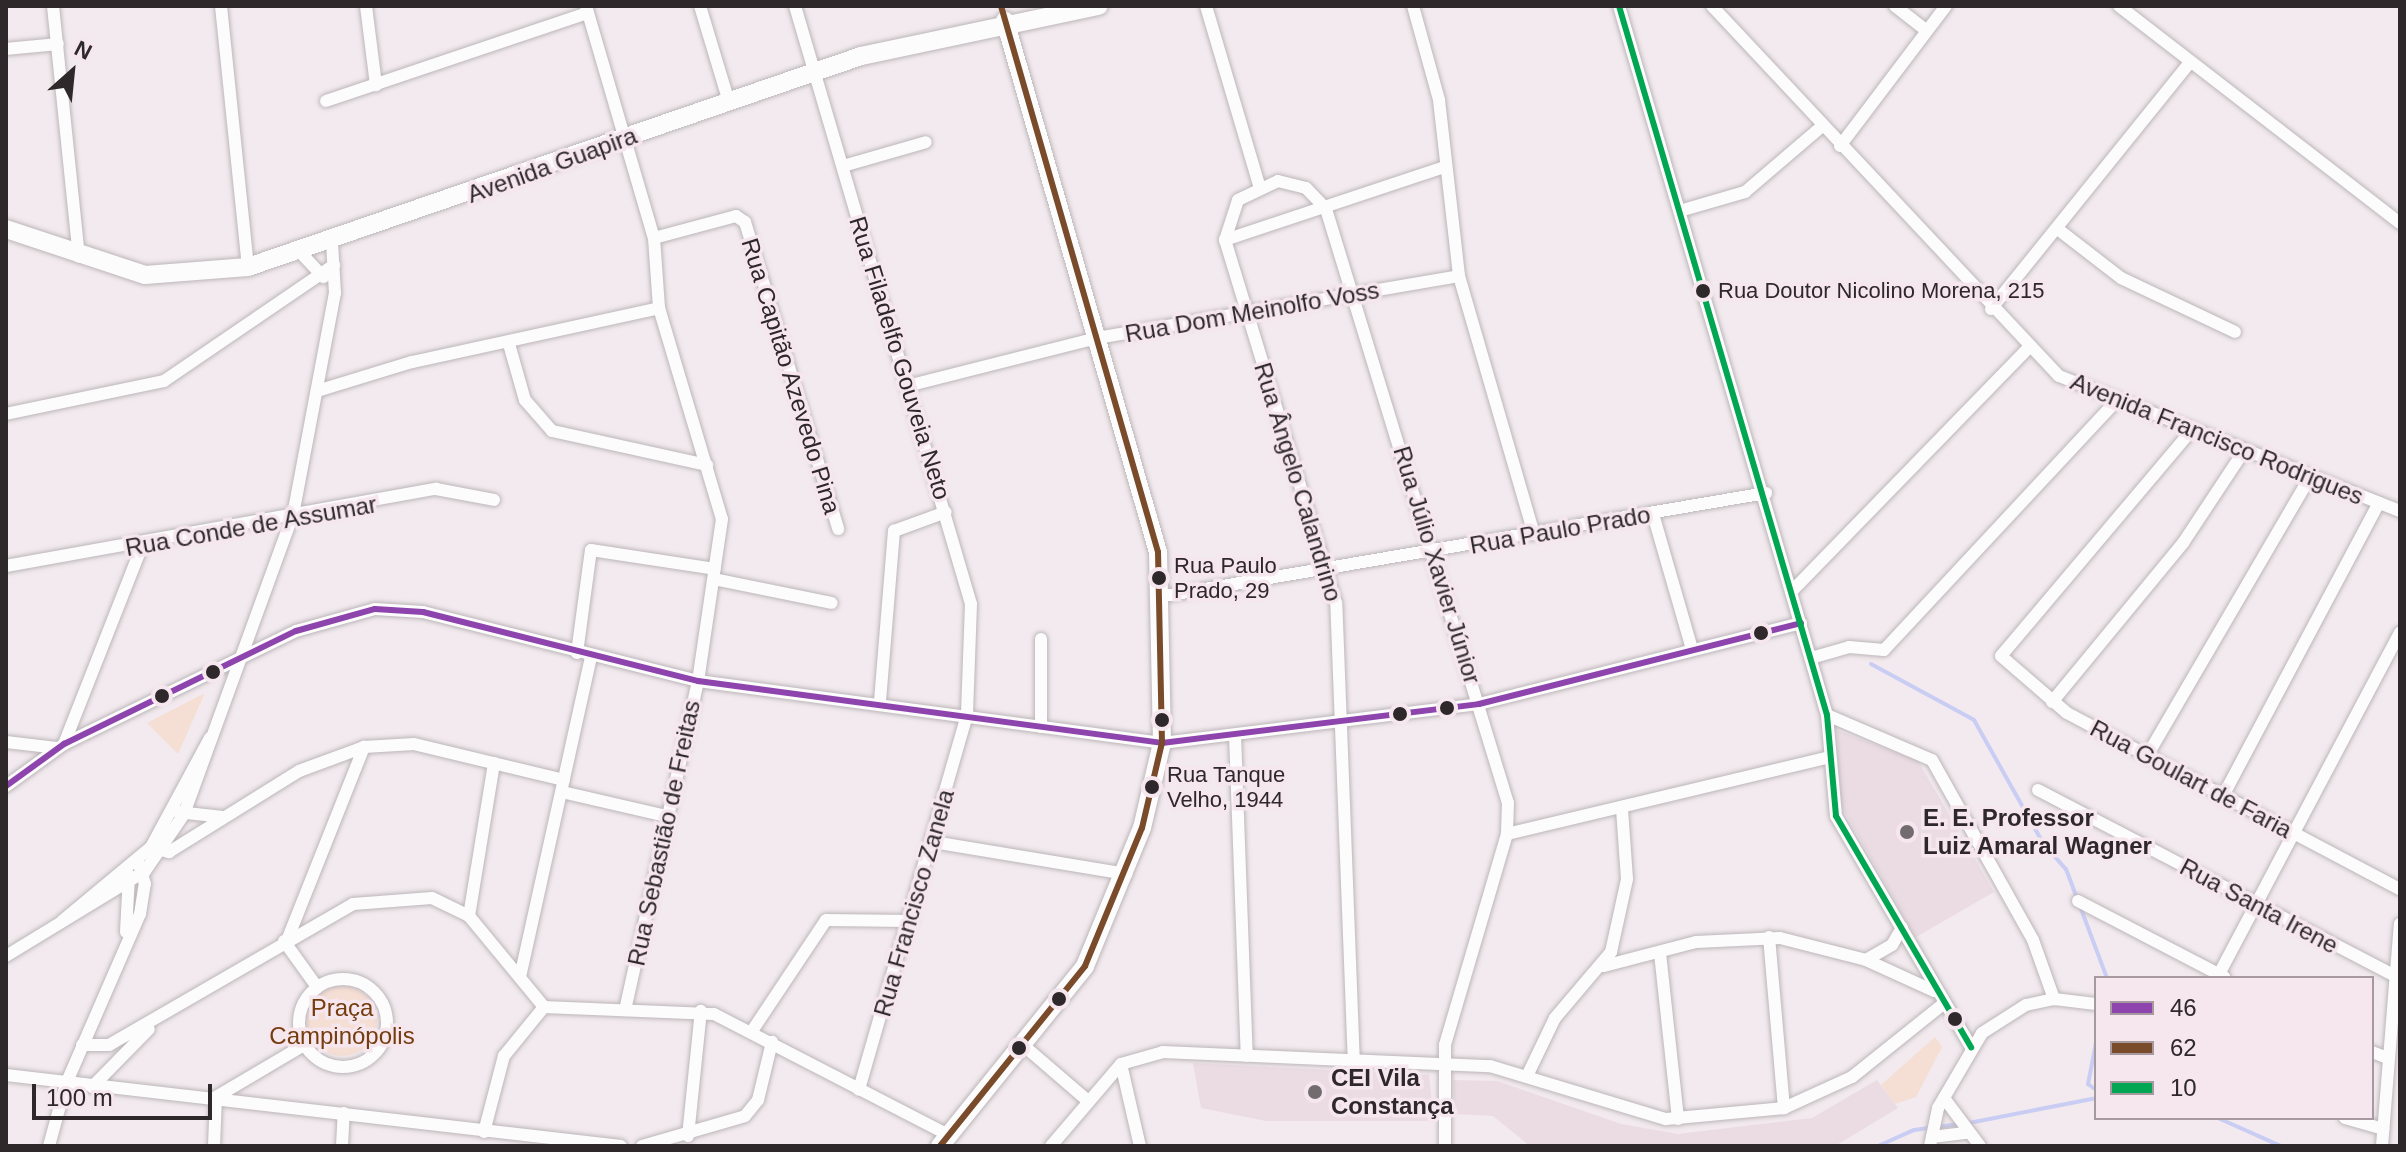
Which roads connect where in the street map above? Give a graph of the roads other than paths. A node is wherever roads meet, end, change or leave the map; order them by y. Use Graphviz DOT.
graph roads {
  1 [pos="53,6"];
  2 [pos="221,6"];
  3 [pos="366,6"];
  4 [pos="700,6"];
  5 [pos="795,6"];
  6 [pos="1099,6"];
  7 [pos="1206,6"];
  8 [pos="1413,6"];
  9 [pos="1619,6"];
  10 [pos="1712,6"];
  11 [pos="1895,6"];
  12 [pos="1946,6"];
  13 [pos="2119,6"];
  14 [pos="587,10"];
  15 [pos="1003,14"];
  16 [pos="1926,30"];
  17 [pos="58,44"];
  18 [pos="6,49"];
  19 [pos="2189,64"];
  20 [pos="815,70"];
  21 [pos="376,85"];
  22 [pos="326,101"];
  23 [pos="729,102"];
  24 [pos="1821,127"];
  25 [pos="626,139"];
  26 [pos="926,142"];
  27 [pos="1840,146"];
  28 [pos="843,166"];
  29 [pos="1445,167"];
  30 [pos="1259,185"];
  31 [pos="1326,209"];
  32 [pos="1683,210"];
  33 [pos="2400,223"];
  34 [pos="2059,230"];
  35 [pos="8,234"];
  36 [pos="654,238"];
  37 [pos="1225,240"];
  38 [pos="332,243"];
  39 [pos="301,253"];
  40 [pos="79,257"];
  41 [pos="334,265"];
  42 [pos="248,267"];
  43 [pos="321,273"];
  44 [pos="1459,276"];
  45 [pos="335,293"];
  46 [pos="1357,294"];
  47 [pos="659,308"];
  48 [pos="1991,309"];
  49 [pos="1247,313"];
  50 [pos="2235,332"];
  51 [pos="1097,338"];
  52 [pos="509,344"];
  53 [pos="2028,348"];
  54 [pos="907,386"];
  55 [pos="317,391"];
  56 [pos="2117,400"];
  57 [pos="6,414"];
  58 [pos="2191,431"];
  59 [pos="2244,451"];
  60 [pos="707,465"];
  61 [pos="2310,477"];
  62 [pos="1766,493"];
  63 [pos="494,500"];
  64 [pos="2379,503"];
  65 [pos="2399,507"];
  66 [pos="946,512"];
  67 [pos="1653,514"];
  68 [pos="293,515"];
  69 [pos="838,529"];
  70 [pos="1534,534"];
  71 [pos="142,546"];
  72 [pos="1431,552"];
  73 [pos="6,566"];
  74 [pos="1326,569"];
  75 [pos="714,574"];
  76 [pos="1792,591"];
  77 [pos="1164,596"];
  78 [pos="832,603"];
  79 [pos="1801,623"];
  80 [pos="2400,633"];
  81 [pos="1041,639"];
  82 [pos="1692,649"];
  83 [pos="577,653"];
  84 [pos="591,656"];
  85 [pos="244,658"];
  86 [pos="1811,658"];
  87 [pos="698,681"];
  88 [pos="880,701"];
  89 [pos="2052,702"];
  90 [pos="1479,704"];
  91 [pos="967,715"];
  92 [pos="1827,715"];
  93 [pos="1343,721"];
  94 [pos="1041,727"];
  95 [pos="1235,735"];
  96 [pos="6,742"];
  97 [pos="1162,743"];
  98 [pos="60,746"];
  99 [pos="364,747"];
  100 [pos="2147,756"];
  101 [pos="1829,757"];
  102 [pos="494,763"];
  103 [pos="6,786"];
  104 [pos="563,786"];
  105 [pos="2038,790"];
  106 [pos="2223,796"];
  107 [pos="1622,809"];
  108 [pos="179,812"];
  109 [pos="233,814"];
  110 [pos="666,816"];
  111 [pos="1507,834"];
  112 [pos="2294,835"];
  113 [pos="933,842"];
  114 [pos="156,850"];
  115 [pos="141,866"];
  116 [pos="1126,874"];
  117 [pos="129,876"];
  118 [pos="2400,889"];
  119 [pos="2078,901"];
  120 [pos="2257,905"];
  121 [pos="469,916"];
  122 [pos="911,921"];
  123 [pos="2400,924"];
  124 [pos="1902,928"];
  125 [pos="1769,937"];
  126 [pos="286,940"];
  127 [pos="1660,953"];
  128 [pos="6,956"];
  129 [pos="120,959"];
  130 [pos="1866,960"];
  131 [pos="1604,966"];
  132 [pos="2218,976"];
  133 [pos="2221,976"];
  134 [pos="2396,976"];
  135 [pos="520,977"];
  136 [pos="317,987"];
  137 [pos="1934,991"];
  138 [pos="2054,999"];
  139 [pos="2092,1003"];
  140 [pos="1943,1004"];
  141 [pos="176,1007"];
  142 [pos="544,1007"];
  143 [pos="625,1010"];
  144 [pos="701,1011"];
  145 [pos="752,1031"];
  146 [pos="772,1042"];
  147 [pos="82,1045"];
  148 [pos="304,1045"];
  149 [pos="1023,1045"];
  150 [pos="1971,1047"];
  151 [pos="101,1048"];
  152 [pos="2393,1050"];
  153 [pos="1247,1056"];
  154 [pos="108,1062"];
  155 [pos="1443,1063"];
  156 [pos="1121,1064"];
  157 [pos="1354,1065"];
  158 [pos="1528,1074"];
  159 [pos="6,1075"];
  160 [pos="66,1084"];
  161 [pos="92,1087"];
  162 [pos="859,1090"];
  163 [pos="216,1097"];
  164 [pos="1088,1101"];
  165 [pos="1944,1105"];
  166 [pos="1784,1108"];
  167 [pos="344,1113"];
  168 [pos="1678,1119"];
  169 [pos="2352,1120"];
  170 [pos="2383,1129"];
  171 [pos="484,1132"];
  172 [pos="1967,1132"];
  173 [pos="688,1136"];
  174 [pos="1931,1139"];
  175 [pos="945,1141"];
  176 [pos="533,1142"];
  177 [pos="49,1146"];
  178 [pos="214,1146"];
  179 [pos="342,1146"];
  180 [pos="621,1146"];
  181 [pos="642,1146"];
  182 [pos="1051,1146"];
  183 [pos="1140,1146"];
  184 [pos="1445,1146"];
  185 [pos="1980,1146"];
  186 [pos="2382,1146"];
  1 -- 17 [label="street"];
  2 -- 42 [label="street"];
  3 -- 21 [label="street"];
  4 -- 23 [label="street"];
  5 -- 20 [label="street, Rua Filadelfo Gouveia Neto"];
  6 -- 15 [label="street, Avenida Guapira"];
  7 -- 30 [label="street"];
  8 -- 29 [label="street"];
  9 -- 32 [label="street"];
  10 -- 24 [label="street, Avenida Francisco Rodrigues"];
  11 -- 16 [label="street"];
  12 -- 16 [label="street"];
  13 -- 19 [label="street"];
  14 -- 21 [label="street"];
  14 -- 25 [label="street, Rua Sebastião de Freitas"];
  15 -- 20 [label="street, Avenida Guapira"];
  15 -- 51 [label="street"];
  16 -- 27 [label="street"];
  17 -- 18 [label="street"];
  17 -- 40 [label="street"];
  19 -- 33 [label="street"];
  19 -- 34 [label="street"];
  20 -- 23 [label="street, Avenida Guapira"];
  20 -- 28 [label="street, Rua Filadelfo Gouveia Neto"];
  21 -- 22 [label="street"];
  23 -- 25 [label="street, Avenida Guapira"];
  24 -- 27 [label="street, Avenida Francisco Rodrigues"];
  24 -- 32 [label="street"];
  25 -- 36 [label="street, Rua Sebastião de Freitas"];
  25 -- 38 [label="street, Avenida Guapira"];
  26 -- 28 [label="street"];
  27 -- 48 [label="street, Avenida Francisco Rodrigues"];
  28 -- 54 [label="street, Rua Filadelfo Gouveia Neto"];
  29 -- 31 [label="street"];
  29 -- 44 [label="street"];
  30 -- 31 [label="street"];
  30 -- 37 [label="street"];
  31 -- 37 [label="street"];
  31 -- 46 [label="street, Rua Júlio Xavier Júnior"];
  32 -- 62 [label="street"];
  34 -- 48 [label="street"];
  34 -- 50 [label="street"];
  35 -- 40 [label="street, Avenida Guapira"];
  36 -- 47 [label="street, Rua Sebastião de Freitas"];
  36 -- 69 [label="street, Rua Capitão Azevedo Pina"];
  37 -- 49 [label="street, Rua Ângelo Calandrino"];
  38 -- 39 [label="street, Avenida Guapira"];
  38 -- 41 [label="street"];
  39 -- 42 [label="street, Avenida Guapira"];
  39 -- 43 [label="street"];
  40 -- 42 [label="street, Avenida Guapira"];
  41 -- 43 [label="street"];
  41 -- 45 [label="street"];
  43 -- 45 [label="street"];
  43 -- 57 [label="street"];
  44 -- 46 [label="street, Rua Dom Meinolfo Voss"];
  44 -- 70 [label="street"];
  45 -- 55 [label="street"];
  46 -- 49 [label="street, Rua Dom Meinolfo Voss"];
  46 -- 72 [label="street, Rua Júlio Xavier Júnior"];
  47 -- 52 [label="street"];
  47 -- 60 [label="street, Rua Sebastião de Freitas"];
  48 -- 53 [label="street, Avenida Francisco Rodrigues"];
  49 -- 51 [label="street, Rua Dom Meinolfo Voss"];
  49 -- 74 [label="street, Rua Ângelo Calandrino"];
  51 -- 54 [label="street, Rua Dom Meinolfo Voss"];
  51 -- 77 [label="street"];
  52 -- 55 [label="street"];
  52 -- 60 [label="street"];
  53 -- 56 [label="street, Avenida Francisco Rodrigues"];
  53 -- 76 [label="street"];
  54 -- 66 [label="street, Rua Filadelfo Gouveia Neto"];
  55 -- 68 [label="street"];
  56 -- 58 [label="street, Avenida Francisco Rodrigues"];
  56 -- 86 [label="street"];
  58 -- 59 [label="street, Avenida Francisco Rodrigues"];
  58 -- 89 [label="street, Rua Goulart de Faria"];
  59 -- 61 [label="street, Avenida Francisco Rodrigues"];
  59 -- 89 [label="street"];
  60 -- 75 [label="street, Rua Sebastião de Freitas"];
  61 -- 64 [label="street, Avenida Francisco Rodrigues"];
  61 -- 100 [label="street"];
  62 -- 67 [label="street, Rua Paulo Prado"];
  62 -- 76 [label="street"];
  63 -- 68 [label="street, Rua Conde de Assumar"];
  64 -- 65 [label="street, Avenida Francisco Rodrigues"];
  64 -- 106 [label="street"];
  66 -- 88 [label="street"];
  66 -- 91 [label="street, Rua Filadelfo Gouveia Neto"];
  67 -- 70 [label="street, Rua Paulo Prado"];
  67 -- 82 [label="street"];
  68 -- 71 [label="street, Rua Conde de Assumar"];
  68 -- 85 [label="street"];
  70 -- 72 [label="street, Rua Paulo Prado"];
  71 -- 73 [label="street, Rua Conde de Assumar"];
  71 -- 98 [label="street"];
  72 -- 74 [label="street, Rua Paulo Prado"];
  72 -- 90 [label="street, Rua Júlio Xavier Júnior"];
  74 -- 77 [label="street, Rua Paulo Prado"];
  74 -- 93 [label="street, Rua Ângelo Calandrino"];
  75 -- 78 [label="street"];
  75 -- 83 [label="street"];
  75 -- 87 [label="street, Rua Sebastião de Freitas"];
  76 -- 79 [label="street"];
  77 -- 97 [label="street"];
  79 -- 82 [label="street"];
  79 -- 86 [label="street"];
  80 -- 112 [label="street"];
  81 -- 94 [label="street"];
  82 -- 90 [label="street"];
  83 -- 84 [label="street"];
  83 -- 85 [label="street"];
  84 -- 87 [label="street"];
  84 -- 104 [label="street"];
  85 -- 98 [label="street"];
  85 -- 108 [label="street"];
  86 -- 92 [label="street"];
  87 -- 88 [label="street"];
  87 -- 110 [label="street, Rua Sebastião de Freitas"];
  88 -- 91 [label="street"];
  89 -- 100 [label="street, Rua Goulart de Faria"];
  90 -- 93 [label="street"];
  90 -- 111 [label="street, Rua Júlio Xavier Júnior"];
  91 -- 94 [label="street"];
  91 -- 113 [label="street, Rua Francisco Zanela"];
  92 -- 101 [label="street"];
  92 -- 138 [label="street"];
  93 -- 95 [label="street"];
  93 -- 157 [label="street, Rua Ângelo Calandrino"];
  94 -- 97 [label="street"];
  95 -- 97 [label="street"];
  95 -- 153 [label="street"];
  96 -- 98 [label="street"];
  97 -- 116 [label="street"];
  98 -- 103 [label="street"];
  99 -- 102 [label="street"];
  99 -- 109 [label="street"];
  99 -- 126 [label="street"];
  100 -- 106 [label="street, Rua Goulart de Faria"];
  101 -- 107 [label="street"];
  101 -- 124 [label="street"];
  102 -- 104 [label="street"];
  102 -- 121 [label="street"];
  104 -- 110 [label="street"];
  104 -- 135 [label="street"];
  105 -- 120 [label="street, Rua Santa Irene"];
  106 -- 112 [label="street, Rua Goulart de Faria"];
  107 -- 111 [label="street"];
  107 -- 131 [label="street"];
  108 -- 109 [label="street"];
  108 -- 114 [label="street"];
  109 -- 114 [label="street"];
  110 -- 143 [label="street, Rua Sebastião de Freitas"];
  111 -- 155 [label="street, Rua Júlio Xavier Júnior"];
  112 -- 118 [label="street, Rua Goulart de Faria"];
  112 -- 120 [label="street"];
  113 -- 116 [label="street"];
  113 -- 122 [label="street, Rua Francisco Zanela"];
  114 -- 115 [label="street"];
  115 -- 117 [label="street"];
  115 -- 129 [label="street"];
  116 -- 149 [label="street"];
  117 -- 128 [label="street"];
  117 -- 129 [label="street"];
  119 -- 132 [label="street"];
  120 -- 133 [label="street"];
  120 -- 134 [label="street, Rua Santa Irene"];
  121 -- 126 [label="street"];
  121 -- 135 [label="street"];
  122 -- 145 [label="street"];
  122 -- 162 [label="street, Rua Francisco Zanela"];
  123 -- 134 [label="street"];
  124 -- 130 [label="street"];
  124 -- 137 [label="street"];
  125 -- 127 [label="street"];
  125 -- 130 [label="street"];
  125 -- 166 [label="street"];
  126 -- 136 [label="street"];
  126 -- 141 [label="street"];
  127 -- 131 [label="street"];
  127 -- 168 [label="street"];
  129 -- 147 [label="street"];
  130 -- 137 [label="street"];
  131 -- 158 [label="street"];
  134 -- 152 [label="street"];
  135 -- 142 [label="street"];
  136 -- 148 [label="street"];
  136 -- 148 [label="street"];
  137 -- 140 [label="street"];
  138 -- 139 [label="street"];
  138 -- 150 [label="street"];
  140 -- 150 [label="street"];
  140 -- 166 [label="street"];
  141 -- 151 [label="street"];
  141 -- 154 [label="street"];
  142 -- 143 [label="street"];
  142 -- 171 [label="street"];
  143 -- 144 [label="street"];
  144 -- 145 [label="street"];
  144 -- 173 [label="street"];
  145 -- 146 [label="street"];
  146 -- 162 [label="street"];
  146 -- 173 [label="street"];
  147 -- 151 [label="street"];
  147 -- 160 [label="street"];
  148 -- 163 [label="street"];
  149 -- 164 [label="street"];
  149 -- 175 [label="street"];
  150 -- 165 [label="street"];
  151 -- 154 [label="street"];
  152 -- 170 [label="street"];
  153 -- 156 [label="street"];
  153 -- 157 [label="street"];
  154 -- 161 [label="street"];
  155 -- 157 [label="street"];
  155 -- 158 [label="street"];
  155 -- 184 [label="street, Rua Júlio Xavier Júnior"];
  156 -- 164 [label="street"];
  156 -- 183 [label="street"];
  158 -- 168 [label="street"];
  159 -- 160 [label="street"];
  160 -- 161 [label="street"];
  160 -- 177 [label="street"];
  161 -- 163 [label="street"];
  162 -- 175 [label="street"];
  163 -- 167 [label="street"];
  163 -- 178 [label="street"];
  164 -- 182 [label="street"];
  165 -- 172 [label="street"];
  165 -- 174 [label="street"];
  166 -- 168 [label="street"];
  167 -- 171 [label="street"];
  167 -- 179 [label="street"];
  169 -- 170 [label="street"];
  170 -- 186 [label="street"];
  171 -- 176 [label="street"];
  172 -- 174 [label="street"];
  172 -- 185 [label="street"];
  173 -- 181 [label="street"];
  176 -- 180 [label="street"];
}
